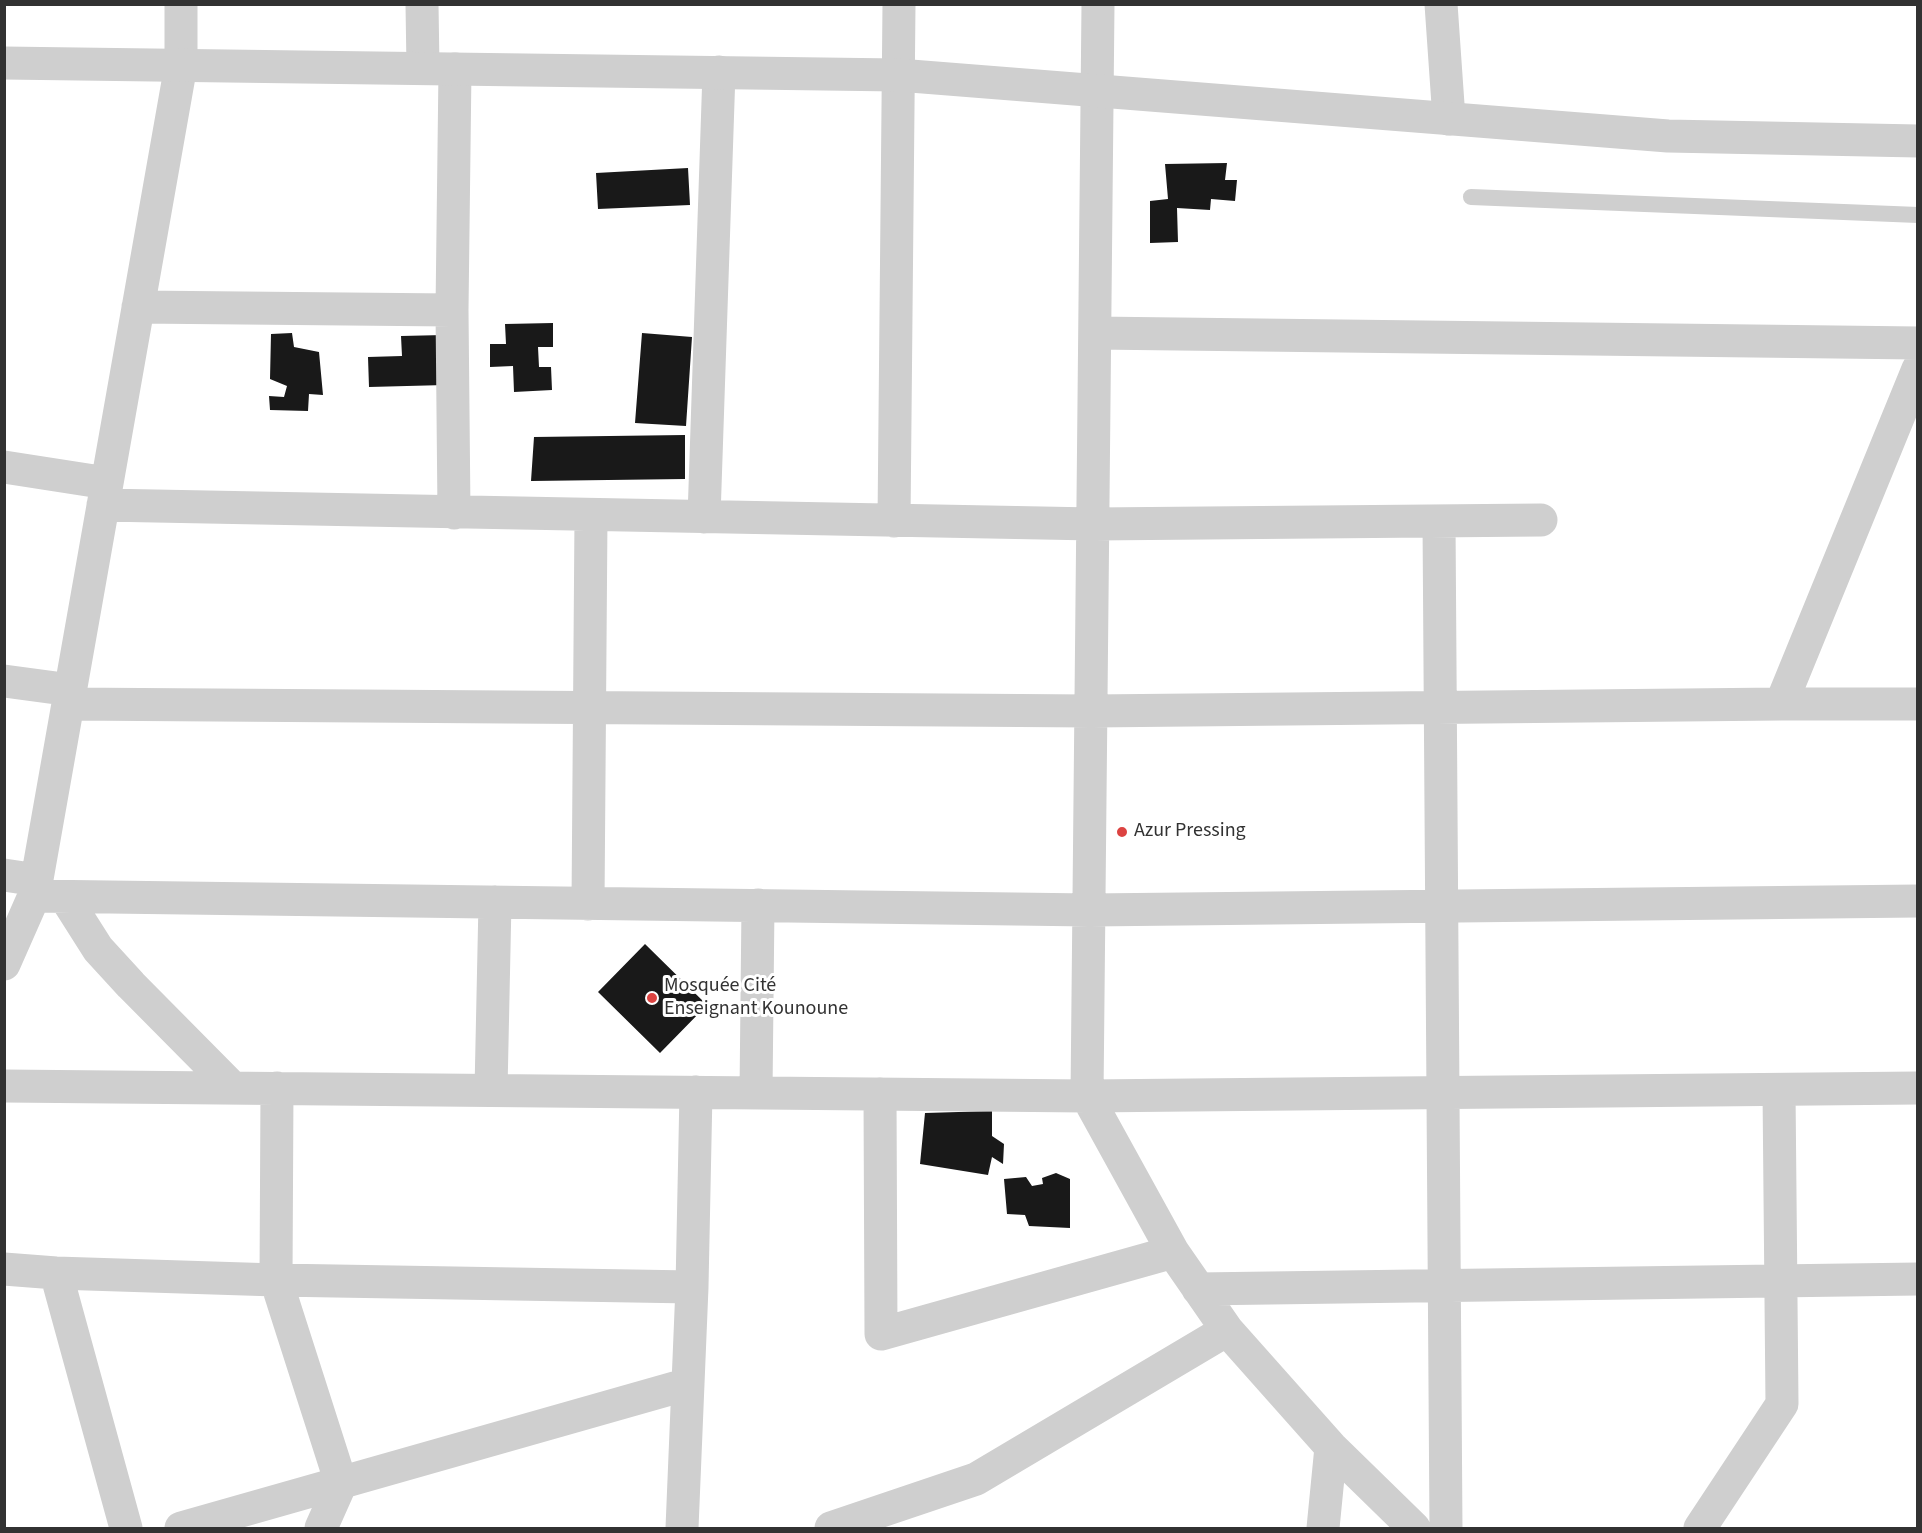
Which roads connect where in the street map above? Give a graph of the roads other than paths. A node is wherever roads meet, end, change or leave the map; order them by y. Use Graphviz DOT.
graph roads {
  1 [pos="181,4"];
  2 [pos="422,4"];
  3 [pos="899,4"];
  4 [pos="1098,4"];
  5 [pos="1444,6"];
  6 [pos="4,63"];
  7 [pos="181,65"];
  8 [pos="423,68"];
  9 [pos="455,69"];
  10 [pos="719,72"];
  11 [pos="898,75"];
  12 [pos="1097,92"];
  13 [pos="1449,118"];
  14 [pos="1917,141"];
  15 [pos="1471,197"];
  16 [pos="1917,215"];
  17 [pos="138,308"];
  18 [pos="452,310"];
  19 [pos="1095,333"];
  20 [pos="1917,343"];
  21 [pos="1917,369"];
  22 [pos="1906,427"];
  23 [pos="4,467"];
  24 [pos="105,494"];
  25 [pos="454,513"];
  26 [pos="591,516"];
  27 [pos="704,518"];
  28 [pos="1540,520"];
  29 [pos="894,521"];
  30 [pos="1438,521"];
  31 [pos="1094,524"];
  32 [pos="4,681"];
  33 [pos="69,697"];
  34 [pos="1781,704"];
  35 [pos="1917,704"];
  36 [pos="1440,707"];
  37 [pos="590,708"];
  38 [pos="1092,711"];
  39 [pos="4,875"];
  40 [pos="45,891"];
  41 [pos="1917,901"];
  42 [pos="495,902"];
  43 [pos="588,904"];
  44 [pos="758,905"];
  45 [pos="1442,906"];
  46 [pos="1090,910"];
  47 [pos="4,964"];
  48 [pos="4,1086"];
  49 [pos="233,1088"];
  50 [pos="1917,1088"];
  51 [pos="277,1089"];
  52 [pos="491,1090"];
  53 [pos="1779,1090"];
  54 [pos="696,1092"];
  55 [pos="756,1093"];
  56 [pos="1443,1093"];
  57 [pos="880,1094"];
  58 [pos="1087,1095"];
  59 [pos="1173,1252"];
  60 [pos="4,1269"];
  61 [pos="56,1273"];
  62 [pos="1917,1279"];
  63 [pos="276,1280"];
  64 [pos="1781,1281"];
  65 [pos="1444,1285"];
  66 [pos="692,1287"];
  67 [pos="1198,1289"];
  68 [pos="1227,1330"];
  69 [pos="687,1384"];
  70 [pos="1331,1447"];
  71 [pos="341,1483"];
  72 [pos="328,1524"];
  73 [pos="126,1528"];
  74 [pos="181,1528"];
  75 [pos="682,1528"];
  76 [pos="831,1528"];
  77 [pos="1323,1528"];
  78 [pos="1414,1528"];
  79 [pos="1446,1528"];
  80 [pos="1700,1528"];
  1 -- 7 [label="street"];
  2 -- 8 [label="street"];
  3 -- 11 [label="street"];
  4 -- 12 [label="street"];
  5 -- 13 [label="street"];
  6 -- 7 [label="street"];
  7 -- 8 [label="street"];
  7 -- 17 [label="street"];
  8 -- 9 [label="street"];
  9 -- 10 [label="street"];
  9 -- 18 [label="street"];
  10 -- 11 [label="street"];
  10 -- 27 [label="street"];
  11 -- 12 [label="street"];
  11 -- 29 [label="street"];
  12 -- 13 [label="street"];
  12 -- 19 [label="street"];
  13 -- 14 [label="street"];
  15 -- 16 [label="lane"];
  17 -- 18 [label="street"];
  17 -- 24 [label="street"];
  18 -- 25 [label="street"];
  19 -- 20 [label="street"];
  19 -- 31 [label="street"];
  21 -- 22 [label="street"];
  22 -- 34 [label="street"];
  23 -- 24 [label="street"];
  24 -- 25 [label="street"];
  24 -- 33 [label="street"];
  25 -- 26 [label="street"];
  26 -- 27 [label="street"];
  26 -- 37 [label="street"];
  27 -- 29 [label="street"];
  28 -- 30 [label="street"];
  29 -- 31 [label="street"];
  30 -- 31 [label="street"];
  30 -- 36 [label="street"];
  31 -- 38 [label="street"];
  32 -- 33 [label="street"];
  33 -- 37 [label="street"];
  33 -- 40 [label="street"];
  34 -- 35 [label="street"];
  34 -- 36 [label="street"];
  36 -- 38 [label="street"];
  36 -- 45 [label="street"];
  37 -- 38 [label="street"];
  37 -- 43 [label="street"];
  38 -- 46 [label="street"];
  39 -- 40 [label="street"];
  40 -- 42 [label="street"];
  40 -- 47 [label="street"];
  40 -- 49 [label="street"];
  41 -- 45 [label="street"];
  42 -- 43 [label="street"];
  42 -- 52 [label="street"];
  43 -- 44 [label="street"];
  44 -- 46 [label="street"];
  44 -- 55 [label="street"];
  45 -- 46 [label="street"];
  45 -- 56 [label="street"];
  46 -- 58 [label="street"];
  48 -- 49 [label="street"];
  49 -- 51 [label="street"];
  50 -- 53 [label="street"];
  51 -- 52 [label="street"];
  51 -- 63 [label="street"];
  52 -- 54 [label="street"];
  53 -- 56 [label="street"];
  53 -- 64 [label="street"];
  54 -- 55 [label="street"];
  54 -- 66 [label="street"];
  55 -- 57 [label="street"];
  56 -- 58 [label="street"];
  56 -- 65 [label="street"];
  57 -- 58 [label="street"];
  57 -- 59 [label="street"];
  58 -- 59 [label="street"];
  59 -- 67 [label="street"];
  60 -- 61 [label="street"];
  61 -- 63 [label="street"];
  61 -- 73 [label="street"];
  62 -- 64 [label="street"];
  63 -- 66 [label="street"];
  63 -- 71 [label="street"];
  64 -- 65 [label="street"];
  64 -- 80 [label="street"];
  65 -- 67 [label="street"];
  65 -- 79 [label="street"];
  66 -- 69 [label="street"];
  67 -- 68 [label="street"];
  68 -- 70 [label="street"];
  68 -- 76 [label="street"];
  69 -- 71 [label="street"];
  69 -- 75 [label="street"];
  70 -- 77 [label="street"];
  70 -- 78 [label="street"];
  71 -- 72 [label="street"];
  71 -- 74 [label="street"];
}
